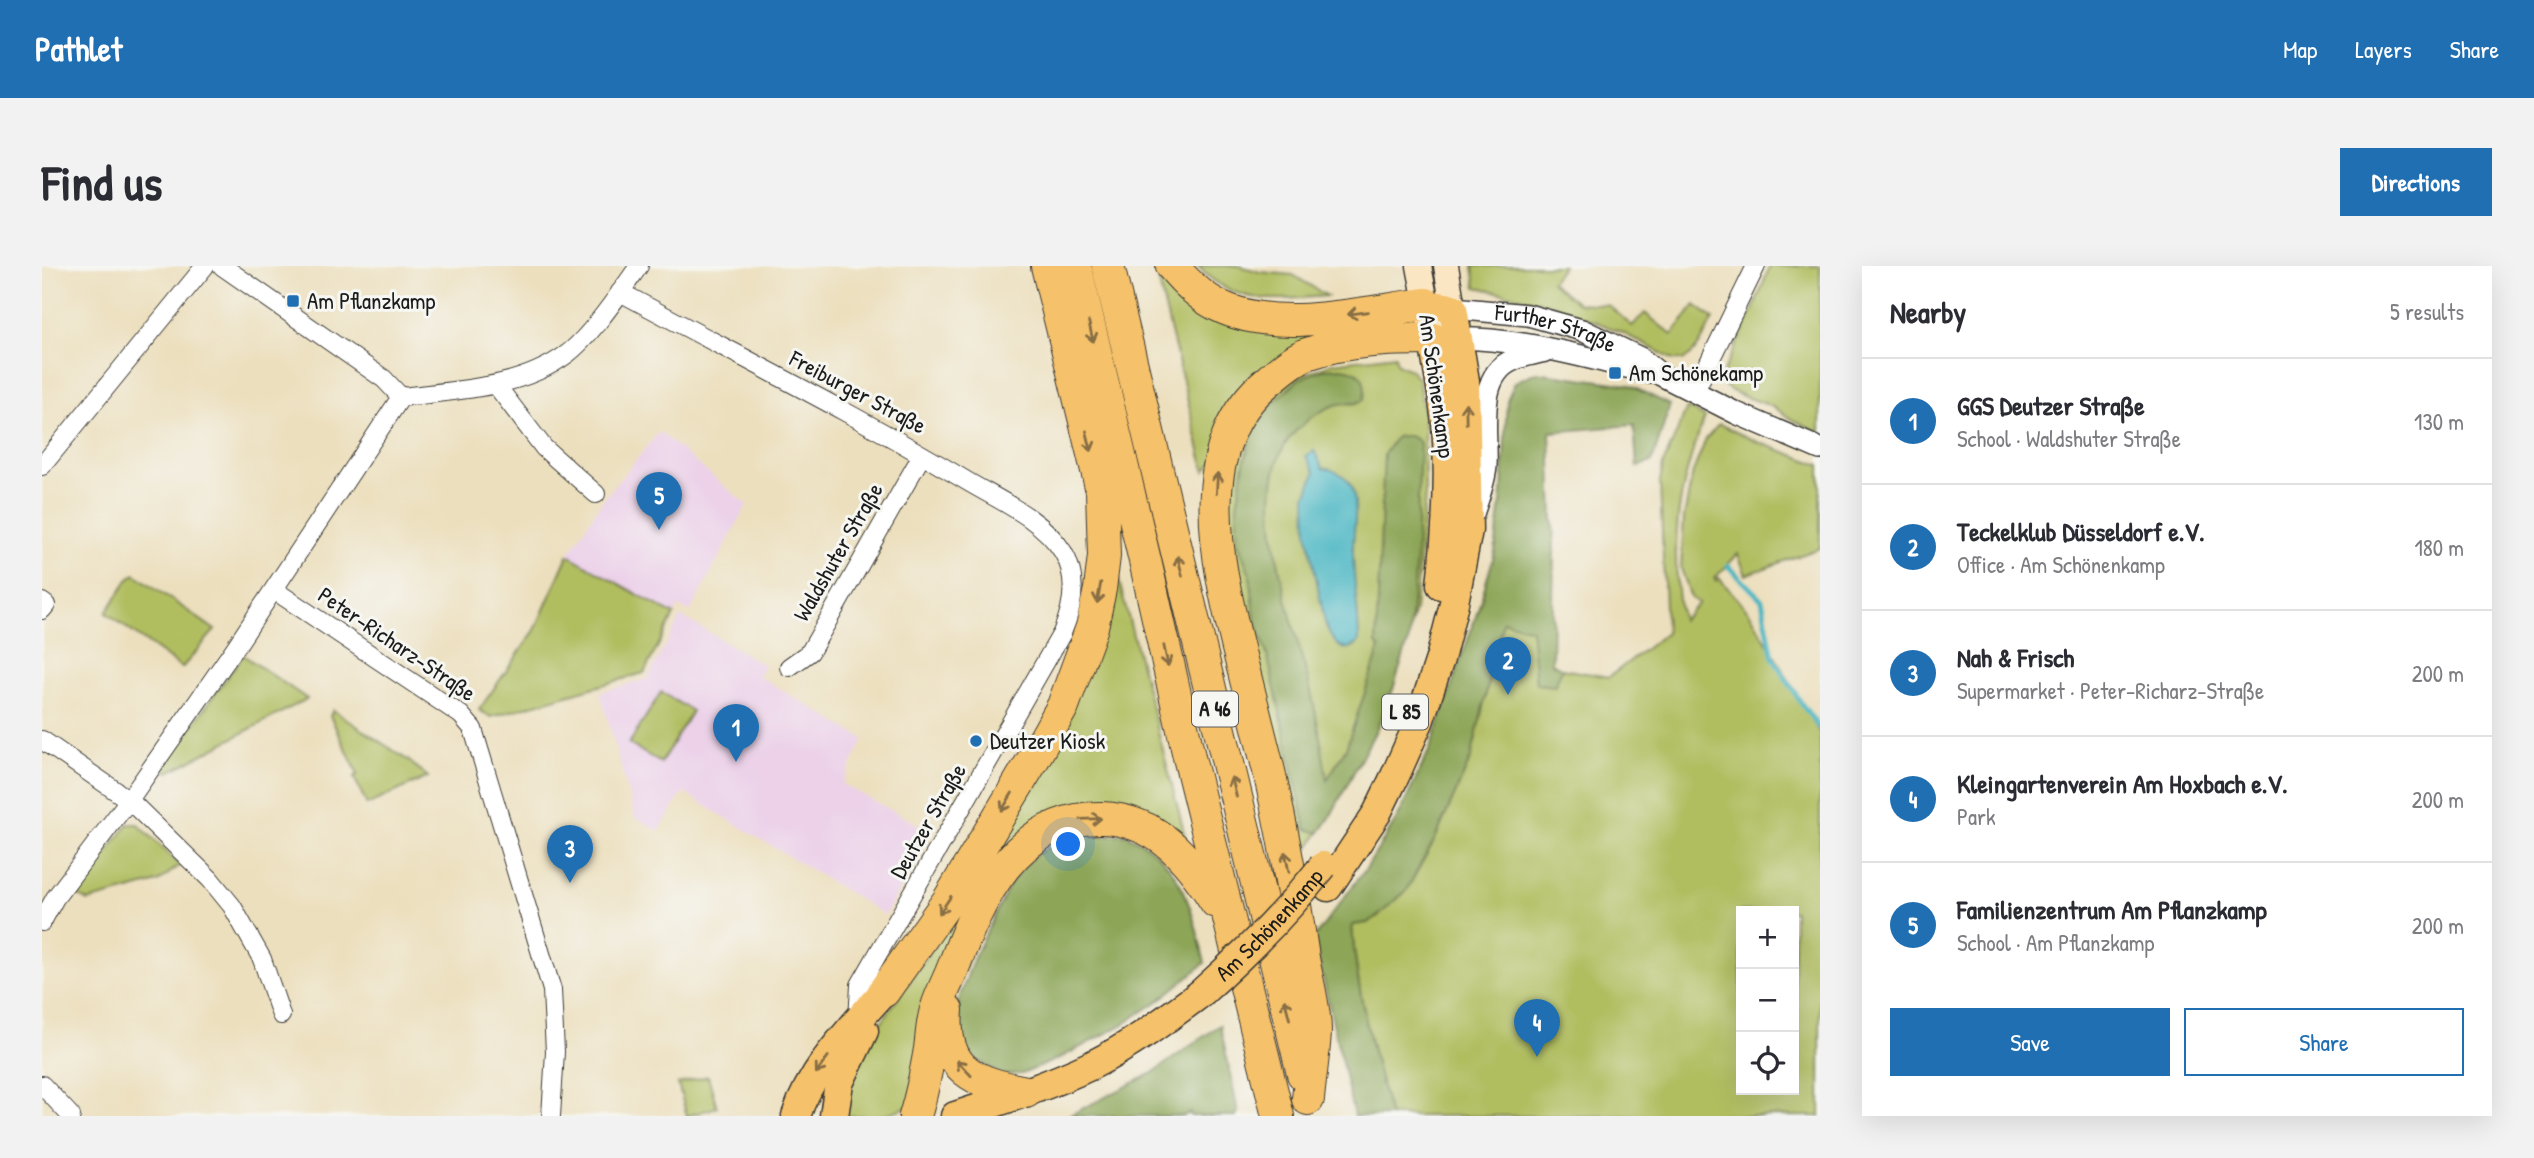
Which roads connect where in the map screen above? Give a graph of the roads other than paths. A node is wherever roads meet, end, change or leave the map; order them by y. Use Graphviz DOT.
graph roads {
  1 [pos="205,266"];
  2 [pos="222,266"];
  3 [pos="639,266"];
  4 [pos="1047,266"];
  5 [pos="1075,266"];
  6 [pos="1108,266"];
  7 [pos="1172,266"];
  8 [pos="1419,266"];
  9 [pos="1446,266"];
  10 [pos="1756,266"];
  11 [pos="620,292"];
  12 [pos="1445,321"];
  13 [pos="1550,349"];
  14 [pos="1661,374"];
  15 [pos="496,385"];
  16 [pos="1695,391"];
  17 [pos="401,397"];
  18 [pos="1820,449"];
  19 [pos="922,454"];
  20 [pos="42,467"];
  21 [pos="1102,491"];
  22 [pos="596,495"];
  23 [pos="1468,530"];
  24 [pos="1063,551"];
  25 [pos="1146,565"];
  26 [pos="274,590"];
  27 [pos="42,602"];
  28 [pos="42,610"];
  29 [pos="789,667"];
  30 [pos="42,740"];
  31 [pos="129,800"];
  32 [pos="1325,876"];
  33 [pos="42,922"];
  34 [pos="1231,931"];
  35 [pos="951,971"];
  36 [pos="872,988"];
  37 [pos="281,1015"];
  38 [pos="859,1031"];
  39 [pos="42,1085"];
  40 [pos="1021,1104"];
  41 [pos="1310,1107"];
  42 [pos="71,1116"];
  43 [pos="551,1116"];
  44 [pos="796,1116"];
  45 [pos="834,1116"];
  46 [pos="915,1116"];
  47 [pos="955,1116"];
  48 [pos="1278,1116"];
  1 -- 20 [label="street"];
  2 -- 17 [label="street"];
  3 -- 11 [label="street"];
  4 -- 21 [label="highway, one-way"];
  5 -- 25 [label="highway, A 46, one-way"];
  41 -- 6 [label="highway, A 46, one-way"];
  12 -- 7 [label="highway, one-way"];
  8 -- 12 [label="main road, Am Schönenkamp / L 85"];
  9 -- 12 [label="main road, Am Schönenkamp / L 85"];
  10 -- 16 [label="street"];
  11 -- 15 [label="street"];
  11 -- 19 [label="street, Freiburger Straße"];
  12 -- 13 [label="street, Further Straße"];
  12 -- 14 [label="street, Further Straße"];
  23 -- 12 [label="main road, Am Schönenkamp / L 85, one-way"];
  12 -- 32 [label="main road, Am Schönenkamp / L 85"];
  41 -- 12 [label="highway, one-way"];
  13 -- 14 [label="street, Further Straße"];
  13 -- 23 [label="street"];
  14 -- 16 [label="street, Further Straße"];
  15 -- 17 [label="street"];
  15 -- 22 [label="street"];
  16 -- 18 [label="street, Further Straße"];
  17 -- 26 [label="street"];
  19 -- 24 [label="street, Freiburger Straße"];
  19 -- 29 [label="street, Waldshuter Straße"];
  21 -- 25 [label="highway"];
  21 -- 36 [label="highway, one-way"];
  23 -- 32 [label="main road, Am Schönenkamp / L 85"];
  24 -- 36 [label="street, Deutzer Straße"];
  25 -- 34 [label="highway, A 46, one-way"];
  26 -- 31 [label="street"];
  26 -- 43 [label="street, Peter-Richarz-Straße"];
  27 -- 28 [label="street"];
  30 -- 31 [label="street"];
  31 -- 33 [label="street"];
  31 -- 37 [label="street"];
  32 -- 40 [label="main road, Am Schönenkamp / L 85, bridge"];
  35 -- 34 [label="highway, one-way"];
  34 -- 48 [label="highway, A 46"];
  40 -- 35 [label="highway, one-way"];
  35 -- 46 [label="highway"];
  36 -- 38 [label="main road"];
  38 -- 44 [label="main road, one-way"];
  38 -- 45 [label="main road"];
  39 -- 42 [label="street"];
  40 -- 47 [label="main road, Am Schönenkamp / L 85"];
}
